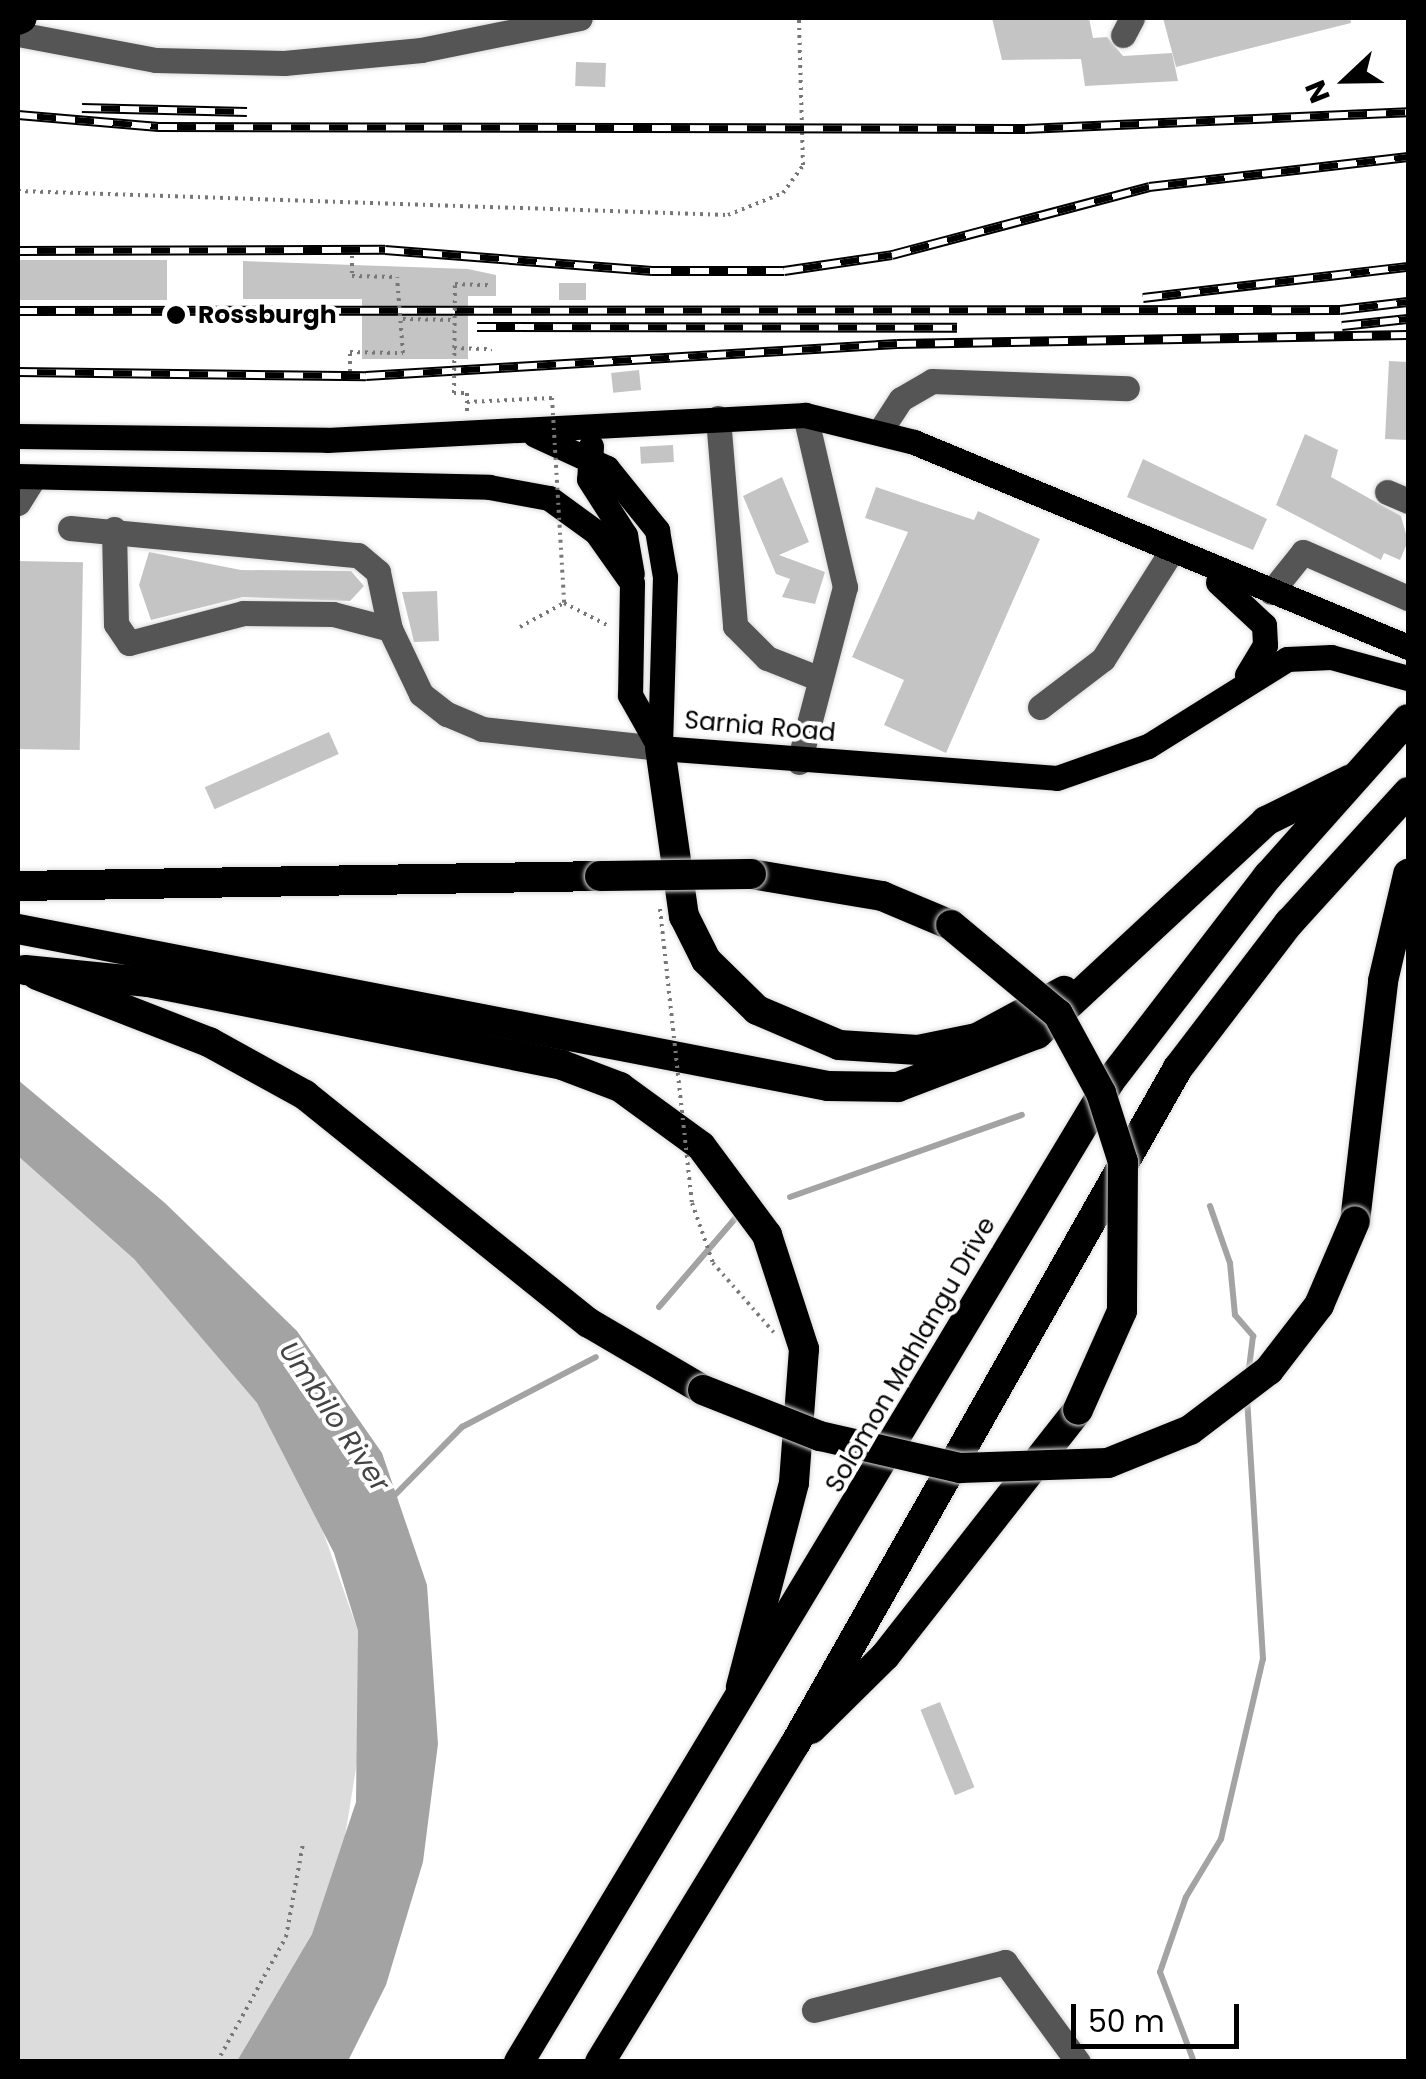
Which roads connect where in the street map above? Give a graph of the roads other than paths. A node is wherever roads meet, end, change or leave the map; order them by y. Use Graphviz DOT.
graph roads {
  1 [pos="580,18"];
  2 [pos="18,34"];
  3 [pos="1127,388"];
  4 [pos="806,415"];
  5 [pos="718,418"];
  6 [pos="604,425"];
  7 [pos="514,430"];
  8 [pos="880,431"];
  9 [pos="18,436"];
  10 [pos="587,455"];
  11 [pos="26,477"];
  12 [pos="18,503"];
  13 [pos="70,528"];
  14 [pos="114,529"];
  15 [pos="1178,555"];
  16 [pos="632,584"];
  17 [pos="1271,592"];
  18 [pos="1408,598"];
  19 [pos="390,630"];
  20 [pos="1402,644"];
  21 [pos="1408,678"];
  22 [pos="820,679"];
  23 [pos="1243,680"];
  24 [pos="1040,707"];
  25 [pos="1408,718"];
  26 [pos="660,748"];
  27 [pos="799,762"];
  28 [pos="1349,780"];
  29 [pos="1408,792"];
  30 [pos="1408,874"];
  31 [pos="18,886"];
  32 [pos="18,929"];
  33 [pos="1110,964"];
  34 [pos="21,970"];
  35 [pos="733,1719"];
  36 [pos="795,1744"];
  37 [pos="814,2010"];
  38 [pos="519,2062"];
  39 [pos="600,2062"];
  40 [pos="1078,2062"];
  1 -- 2 [label="street"];
  3 -- 8 [label="street"];
  4 -- 5 [label="main road"];
  4 -- 8 [label="main road"];
  4 -- 22 [label="street"];
  5 -- 6 [label="main road"];
  5 -- 22 [label="street"];
  6 -- 7 [label="main road"];
  6 -- 10 [label="main road"];
  7 -- 9 [label="main road"];
  7 -- 10 [label="main road"];
  8 -- 15 [label="main road"];
  10 -- 16 [label="main road, Sarnia Road"];
  10 -- 26 [label="main road"];
  11 -- 12 [label="street"];
  11 -- 16 [label="main road"];
  13 -- 14 [label="street"];
  14 -- 19 [label="street"];
  14 -- 19 [label="street"];
  15 -- 17 [label="main road"];
  15 -- 23 [label="main road"];
  15 -- 24 [label="street"];
  16 -- 26 [label="main road, Sarnia Road"];
  17 -- 18 [label="street"];
  17 -- 20 [label="main road"];
  19 -- 26 [label="street"];
  21 -- 23 [label="main road, Sarnia Road"];
  22 -- 27 [label="street"];
  23 -- 27 [label="main road, Sarnia Road"];
  25 -- 28 [label="highway, Solomon Mahlangu Drive"];
  26 -- 27 [label="main road, Sarnia Road"];
  26 -- 33 [label="highway"];
  28 -- 33 [label="highway"];
  28 -- 35 [label="highway, Solomon Mahlangu Drive"];
  29 -- 36 [label="highway"];
  30 -- 34 [label="highway, bridge"];
  31 -- 36 [label="highway, bridge"];
  32 -- 33 [label="highway"];
  34 -- 35 [label="highway"];
  35 -- 38 [label="highway, Solomon Mahlangu Drive"];
  36 -- 39 [label="highway"];
  37 -- 40 [label="street"];
}
